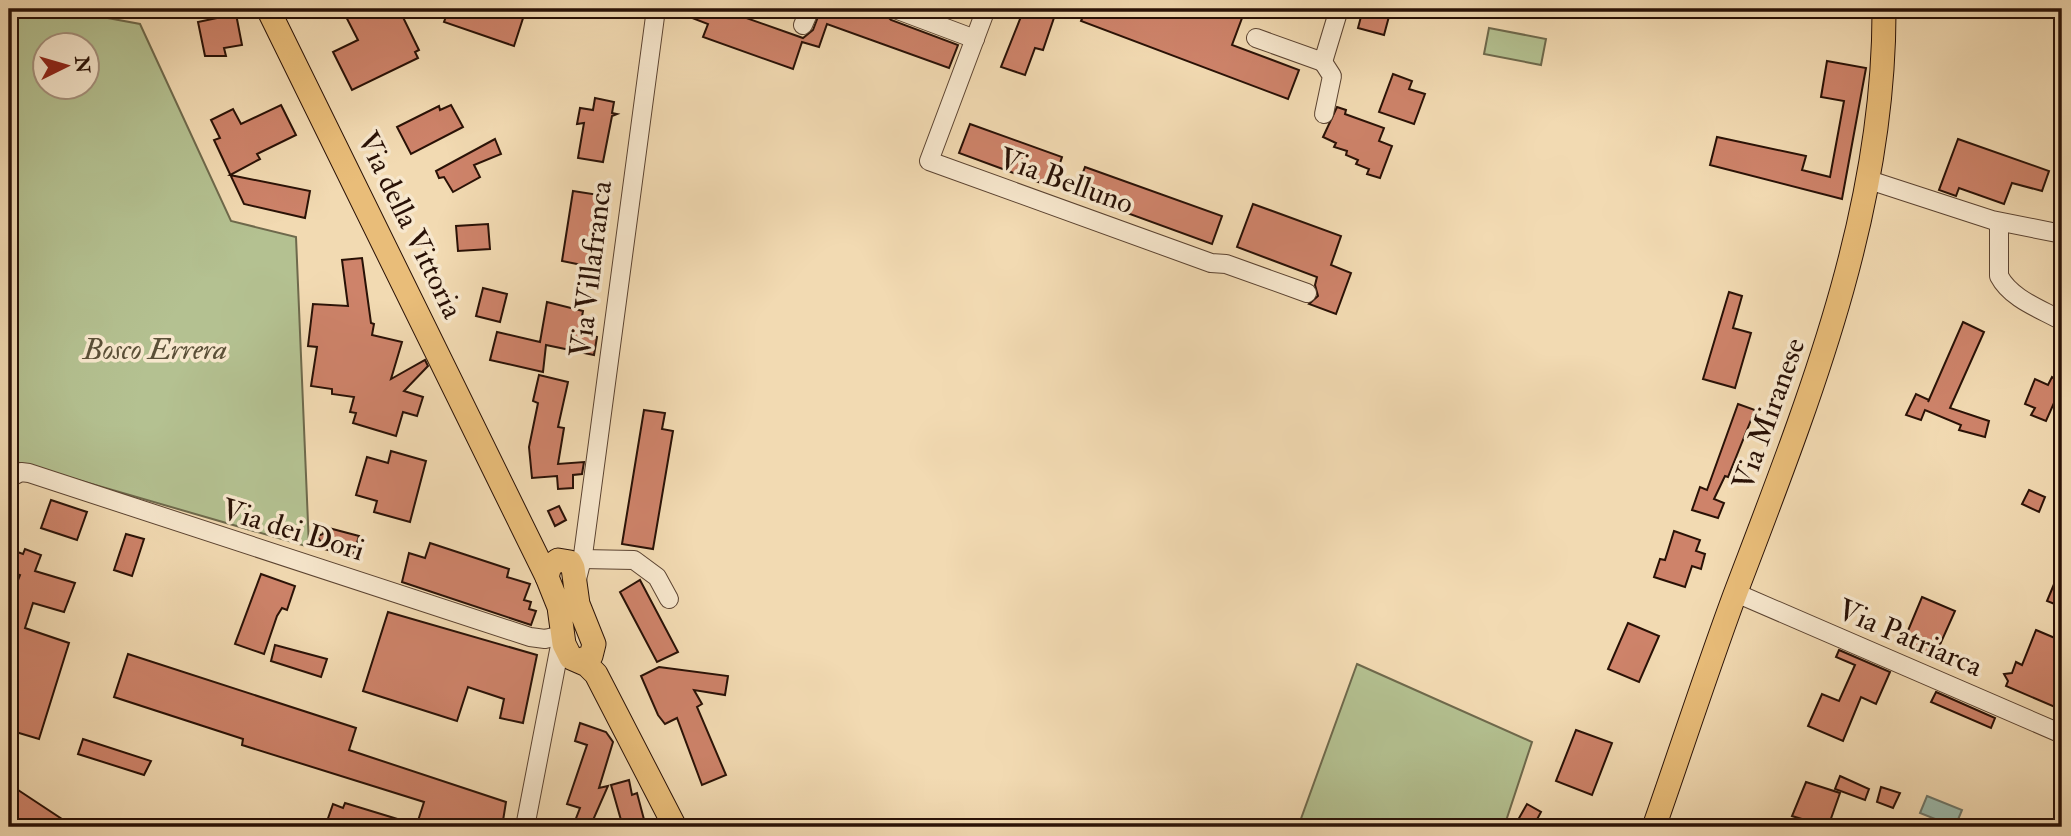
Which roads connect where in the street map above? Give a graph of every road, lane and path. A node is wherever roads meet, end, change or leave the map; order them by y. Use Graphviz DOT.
graph roads {
  1 [pos="269,9"];
  2 [pos="656,9"];
  3 [pos="895,9"];
  4 [pos="986,9"];
  5 [pos="1339,9"];
  6 [pos="1884,9"];
  7 [pos="1256,38"];
  8 [pos="975,39"];
  9 [pos="1322,62"];
  10 [pos="1324,114"];
  11 [pos="1866,179"];
  12 [pos="1999,222"];
  13 [pos="2062,234"];
  14 [pos="1307,293"];
  15 [pos="2062,321"];
  16 [pos="9,478"];
  17 [pos="562,564"];
  18 [pos="1736,593"];
  19 [pos="669,598"];
  20 [pos="562,635"];
  21 [pos="583,655"];
  22 [pos="554,680"];
  23 [pos="2062,734"];
  24 [pos="525,827"];
  25 [pos="675,827"];
  26 [pos="1654,827"];
  1 -- 17 [label="main road, Via della Vittoria"];
  2 -- 17 [label="street, Via Villafranca"];
  3 -- 8 [label="street"];
  4 -- 8 [label="street, Via Belluno"];
  5 -- 9 [label="street"];
  6 -- 11 [label="main road, Via Miranese"];
  7 -- 9 [label="street"];
  8 -- 14 [label="street, Via Belluno"];
  9 -- 10 [label="street"];
  11 -- 12 [label="street"];
  11 -- 18 [label="main road, Via Miranese"];
  12 -- 13 [label="street"];
  12 -- 15 [label="street"];
  16 -- 20 [label="street, Via dei Dori"];
  17 -- 19 [label="street"];
  17 -- 20 [label="main road, Via della Vittoria"];
  17 -- 21 [label="main road, Via della Vittoria"];
  18 -- 23 [label="street, Via Patriarca"];
  18 -- 26 [label="main road, Via Miranese"];
  20 -- 21 [label="main road, Via della Vittoria"];
  20 -- 22 [label="street"];
  21 -- 22 [label="street"];
  21 -- 25 [label="main road, Via della Vittoria"];
  22 -- 24 [label="street"];
}
